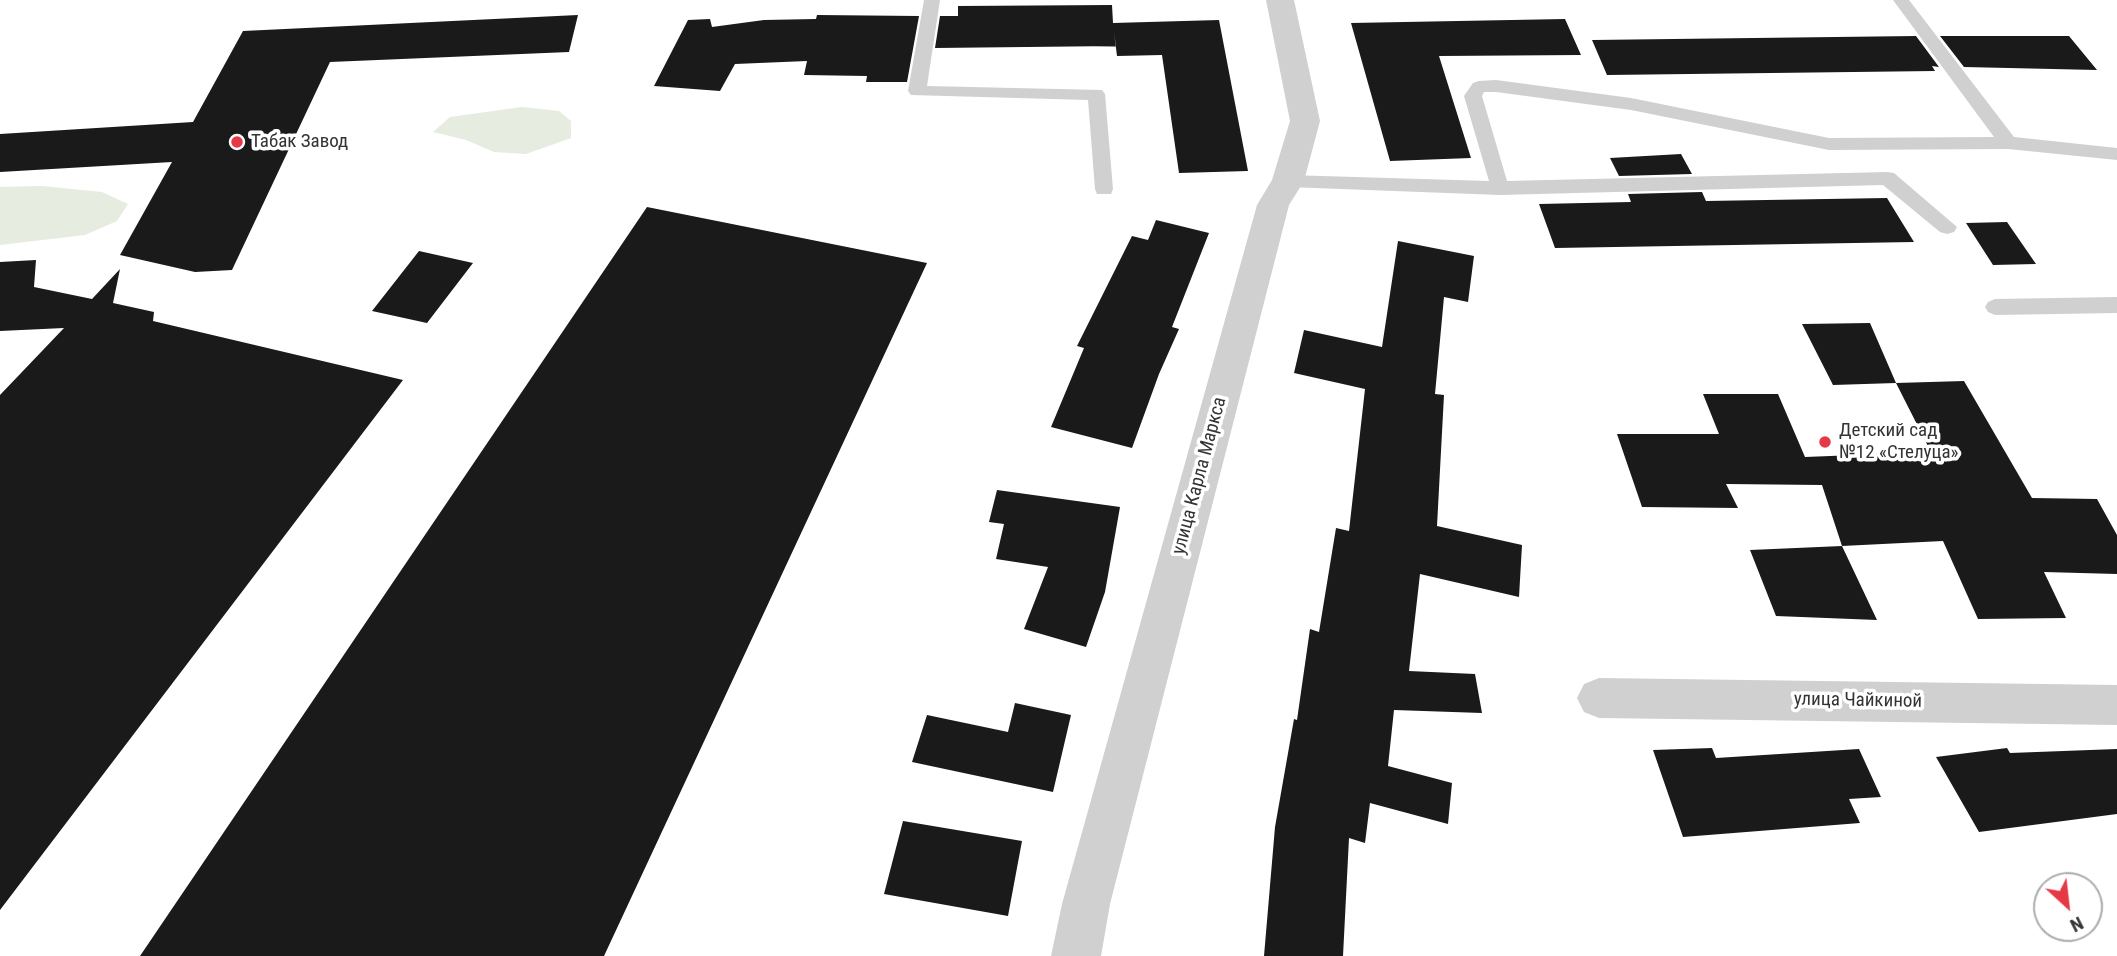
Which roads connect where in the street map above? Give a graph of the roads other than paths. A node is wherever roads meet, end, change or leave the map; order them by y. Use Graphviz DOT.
graph roads {
  1 [pos="932,0"];
  2 [pos="1280,0"];
  3 [pos="1901,0"];
  4 [pos="2008,143"];
  5 [pos="1829,144"];
  6 [pos="2117,154"];
  7 [pos="1887,178"];
  8 [pos="1288,181"];
  9 [pos="1500,188"];
  10 [pos="1104,189"];
  11 [pos="1947,227"];
  12 [pos="2117,305"];
  13 [pos="1996,307"];
  14 [pos="1599,698"];
  15 [pos="2117,705"];
  16 [pos="1076,956"];
  1 -- 10 [label="lane"];
  2 -- 8 [label="street, улица Карла Маркса"];
  3 -- 4 [label="lane"];
  4 -- 5 [label="lane"];
  4 -- 6 [label="lane"];
  5 -- 7 [label="lane"];
  5 -- 9 [label="lane"];
  7 -- 9 [label="lane"];
  7 -- 11 [label="lane"];
  8 -- 9 [label="lane"];
  8 -- 16 [label="street, улица Карла Маркса"];
  12 -- 13 [label="lane"];
  14 -- 15 [label="street, улица Чайкиной"];
}
